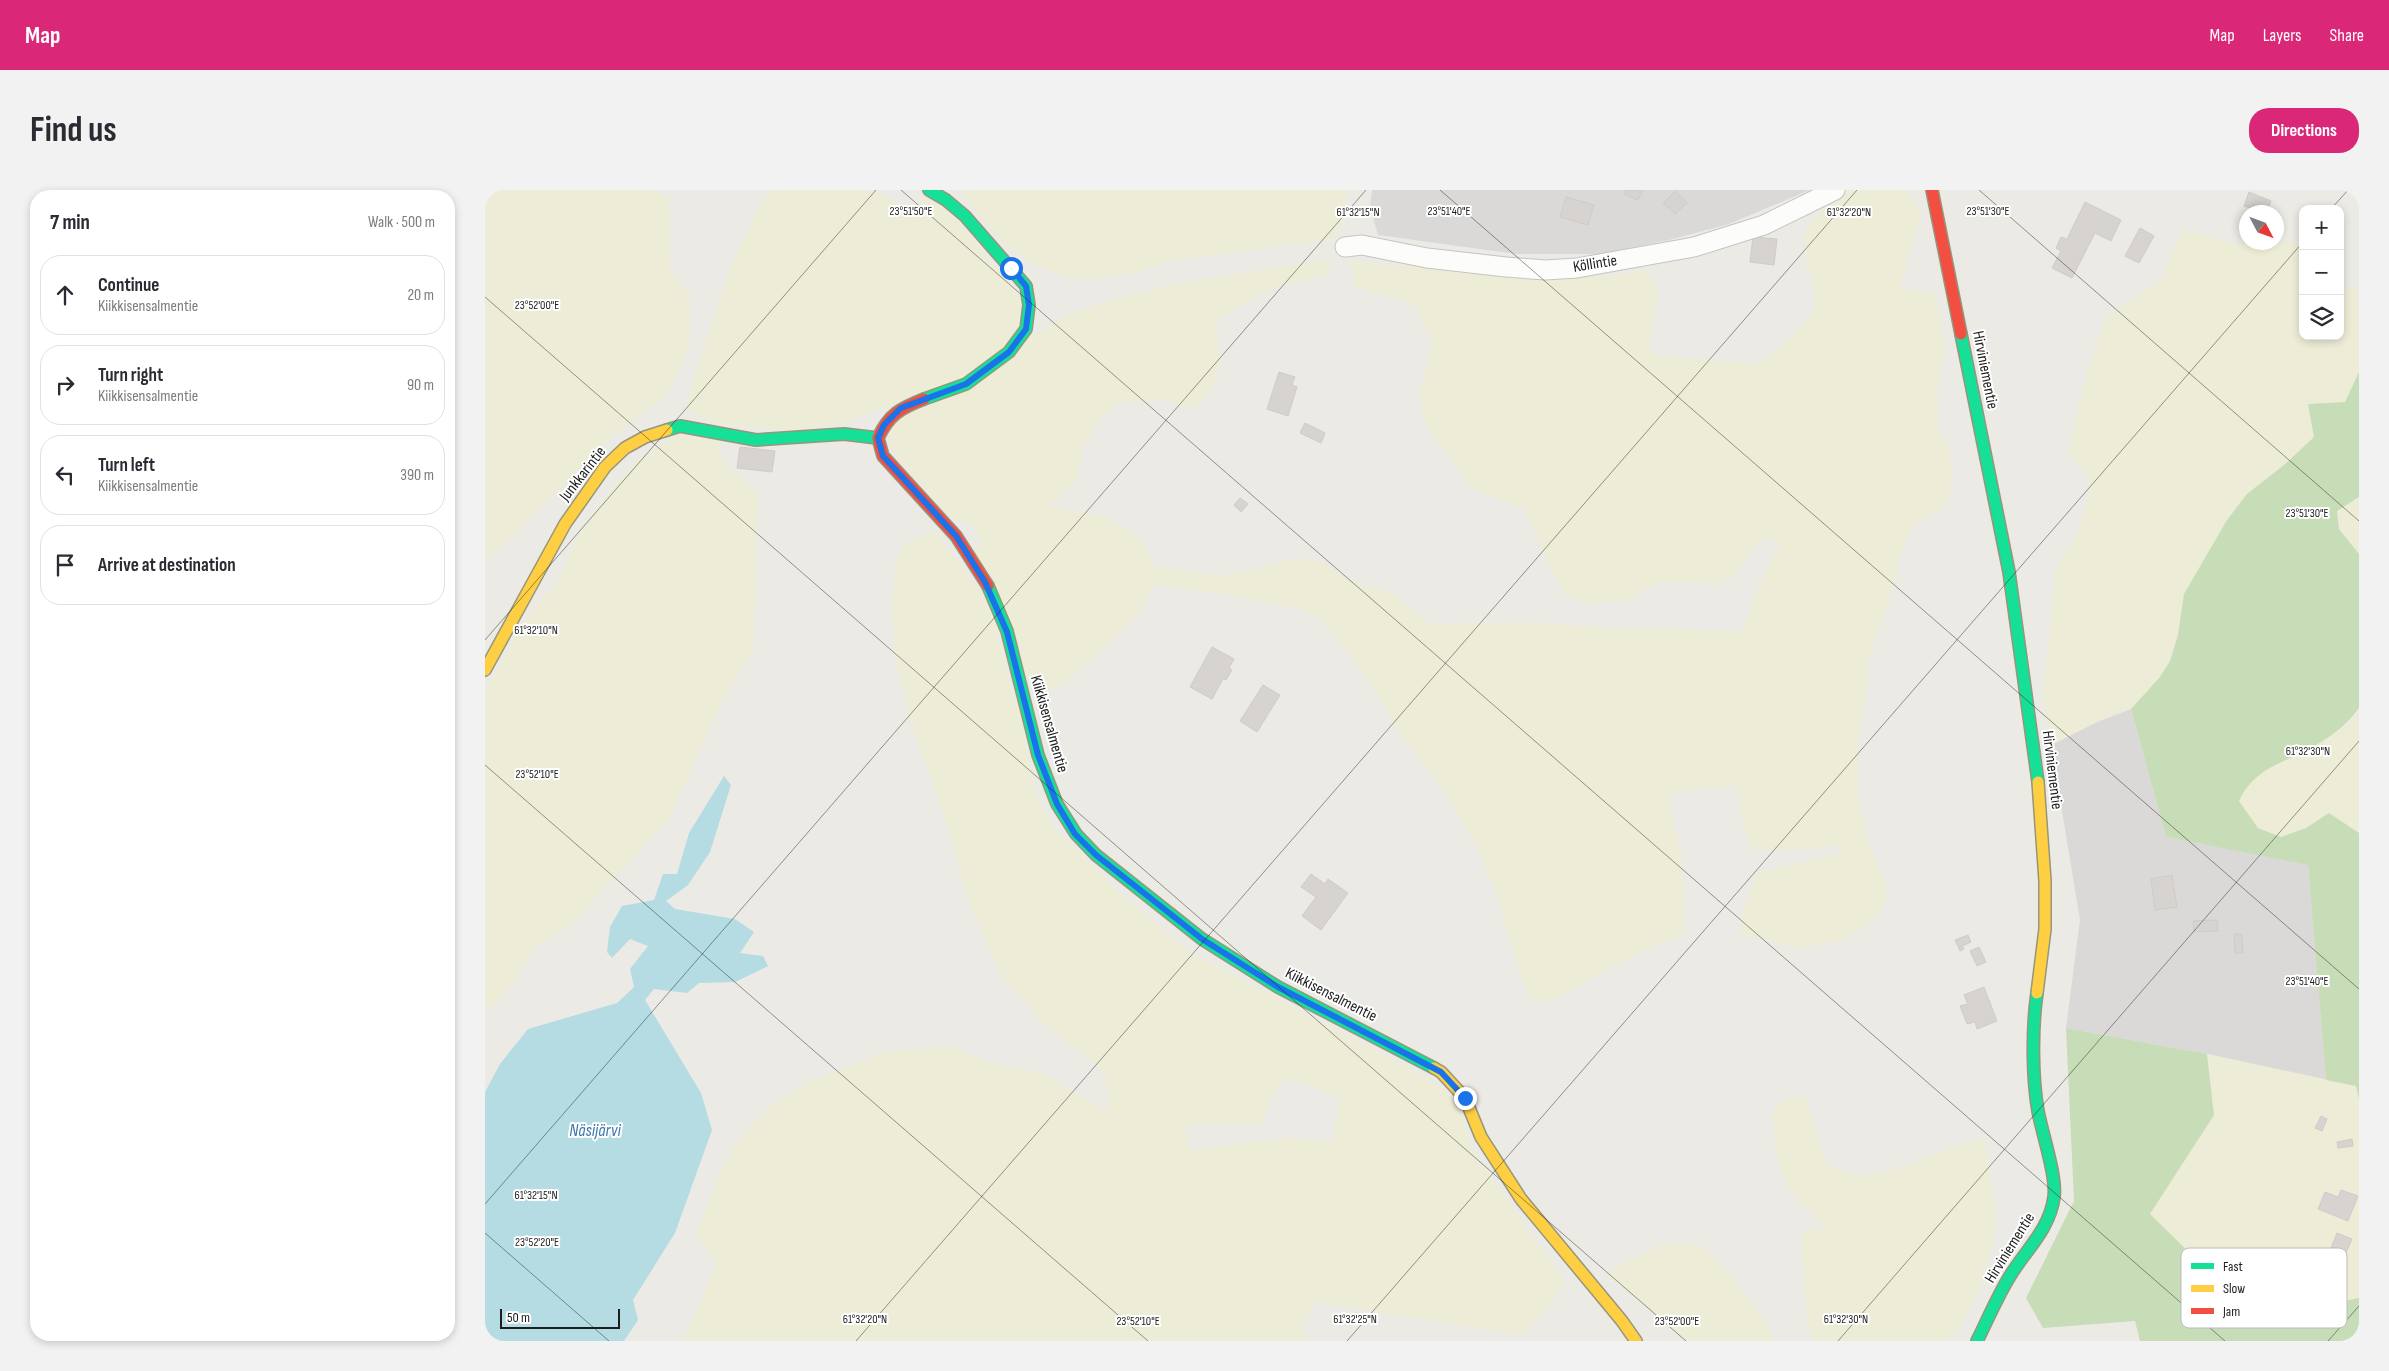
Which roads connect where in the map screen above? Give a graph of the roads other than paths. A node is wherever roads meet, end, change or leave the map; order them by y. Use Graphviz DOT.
graph roads {
  1 [pos="929,190"];
  2 [pos="1835,190"];
  3 [pos="1932,190"];
  4 [pos="1345,247"];
  5 [pos="878,438"];
  6 [pos="485,670"];
  7 [pos="1636,1341"];
  8 [pos="1977,1341"];
  1 -- 5 [label="street"];
  2 -- 4 [label="street, Köllintie"];
  3 -- 8 [label="street, Hirviniementie"];
  5 -- 6 [label="street, Junkkarintie"];
  5 -- 7 [label="street, Kiikkisensalmentie"];
}
